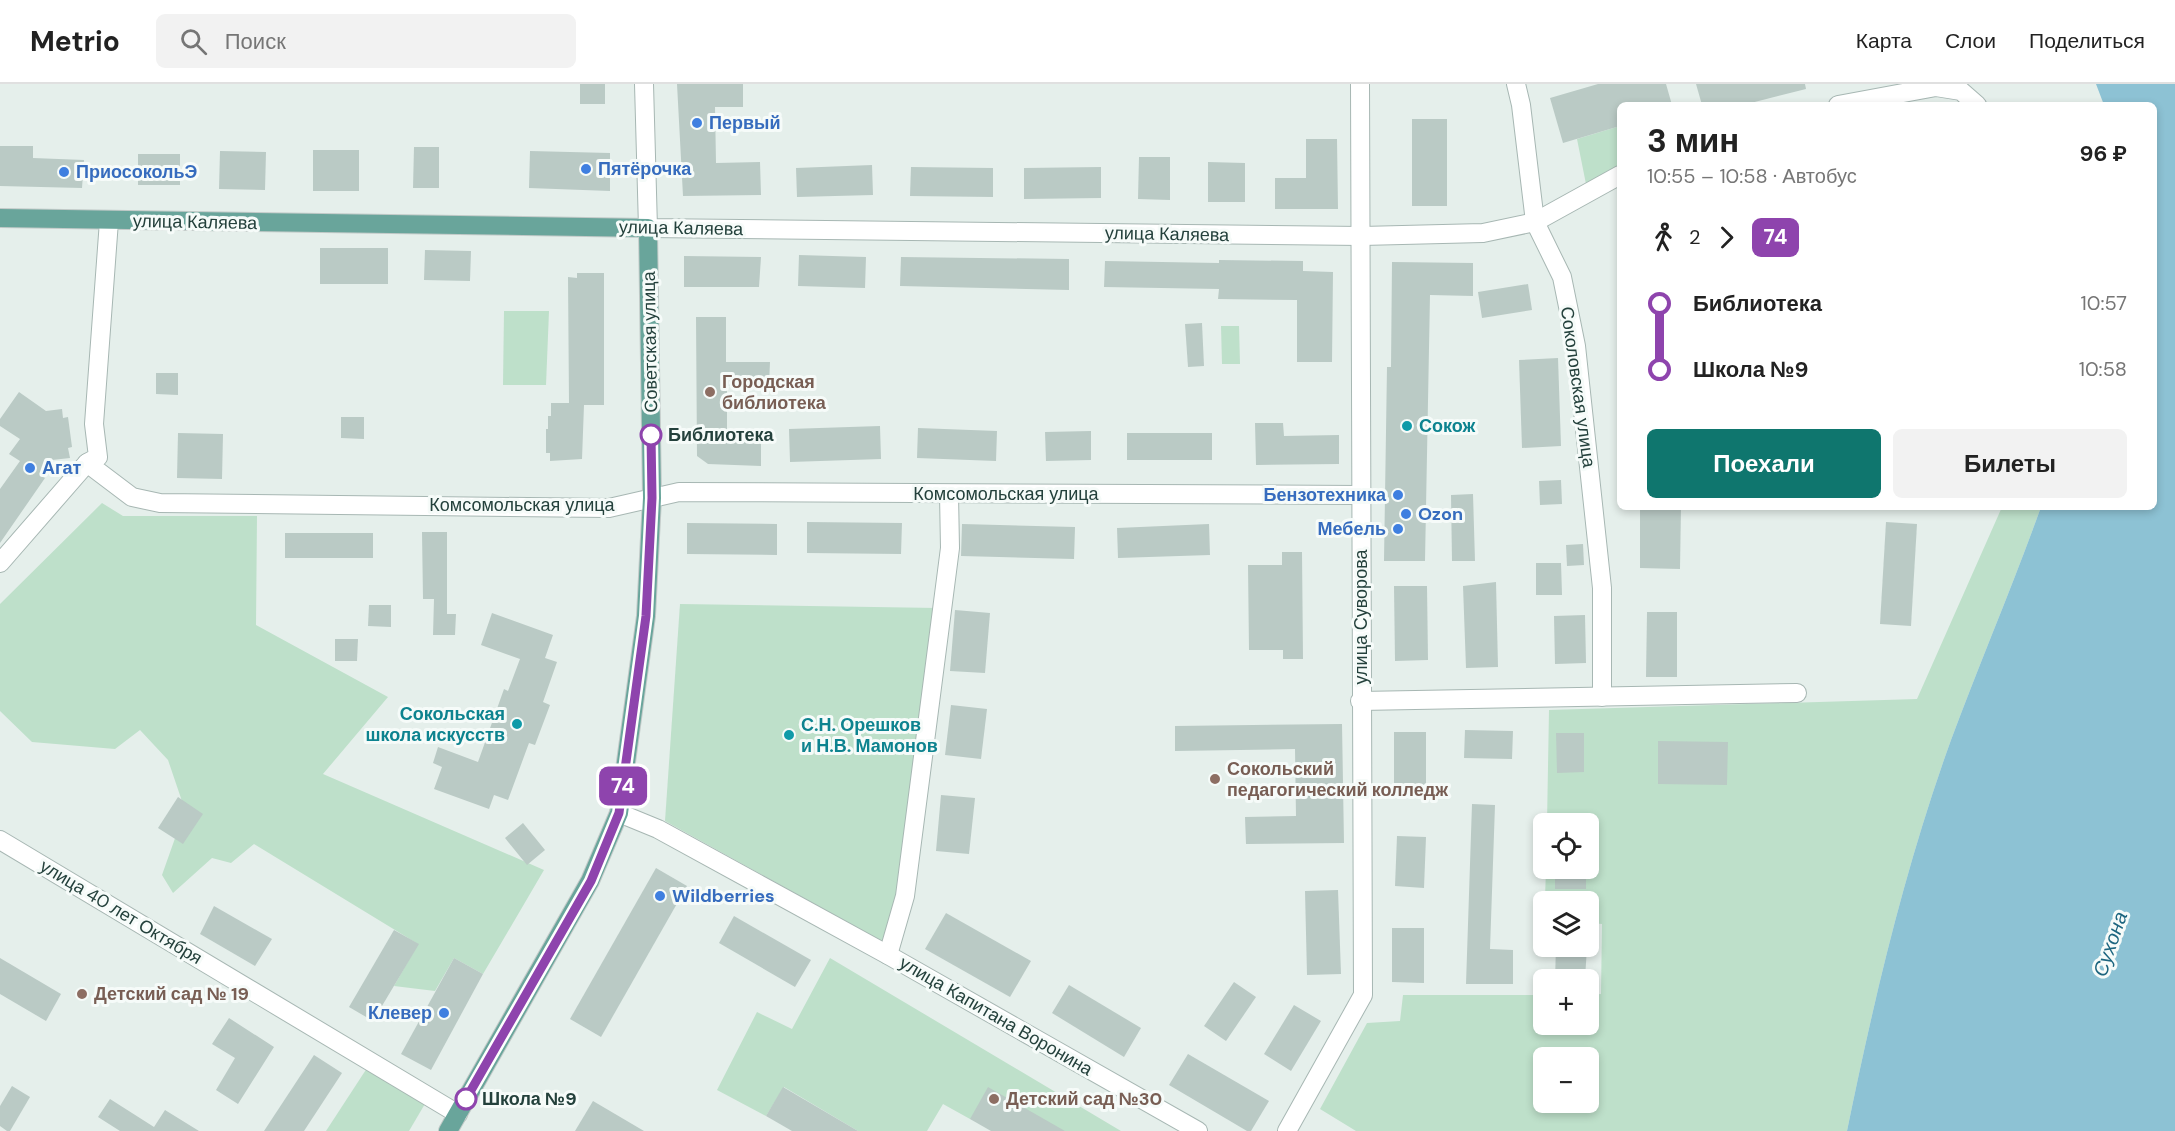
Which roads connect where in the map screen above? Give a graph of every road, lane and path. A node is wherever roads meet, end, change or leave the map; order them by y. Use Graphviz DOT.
graph roads {
  1 [pos="644,84"];
  2 [pos="1360,84"];
  3 [pos="1519,85"];
  4 [pos="1854,102"];
  5 [pos="1974,102"];
  6 [pos="1617,177"];
  7 [pos="0,218"];
  8 [pos="109,221"];
  9 [pos="1535,222"];
  10 [pos="648,228"];
  11 [pos="1362,236"];
  12 [pos="87,464"];
  13 [pos="949,494"];
  14 [pos="1361,495"];
  15 [pos="652,498"];
  16 [pos="0,563"];
  17 [pos="1797,693"];
  18 [pos="1602,698"];
  19 [pos="1360,701"];
  20 [pos="619,813"];
  21 [pos="0,840"];
  22 [pos="888,955"];
  23 [pos="458,1114"];
  24 [pos="448,1131"];
  25 [pos="1198,1131"];
  26 [pos="1287,1131"];
  1 -- 10 [label="street, Советская улица"];
  2 -- 11 [label="street, улица Суворова"];
  3 -- 9 [label="street, Соколовская улица"];
  4 -- 5 [label="street"];
  6 -- 9 [label="street, улица Каляева"];
  7 -- 8 [label="main road, улица Каляева"];
  8 -- 10 [label="main road, улица Каляева"];
  8 -- 12 [label="street"];
  9 -- 11 [label="street, улица Каляева"];
  9 -- 18 [label="street, Соколовская улица"];
  10 -- 11 [label="street, улица Каляева"];
  10 -- 15 [label="main road, Советская улица"];
  11 -- 14 [label="street, улица Суворова"];
  12 -- 15 [label="street, Комсомольская улица"];
  12 -- 16 [label="street"];
  13 -- 14 [label="street, Комсомольская улица"];
  13 -- 15 [label="street, Комсомольская улица"];
  13 -- 22 [label="street, улица Капитана Воронина"];
  14 -- 19 [label="street, улица Суворова"];
  15 -- 20 [label="main road, Советская улица"];
  17 -- 18 [label="street"];
  18 -- 19 [label="street"];
  19 -- 26 [label="street, улица Суворова"];
  20 -- 22 [label="street, улица Капитана Воронина"];
  20 -- 23 [label="main road, Советская улица"];
  21 -- 23 [label="street, улица 40 лет Октября"];
  22 -- 25 [label="street, улица Капитана Воронина"];
  23 -- 24 [label="main road, Советская улица"];
}
